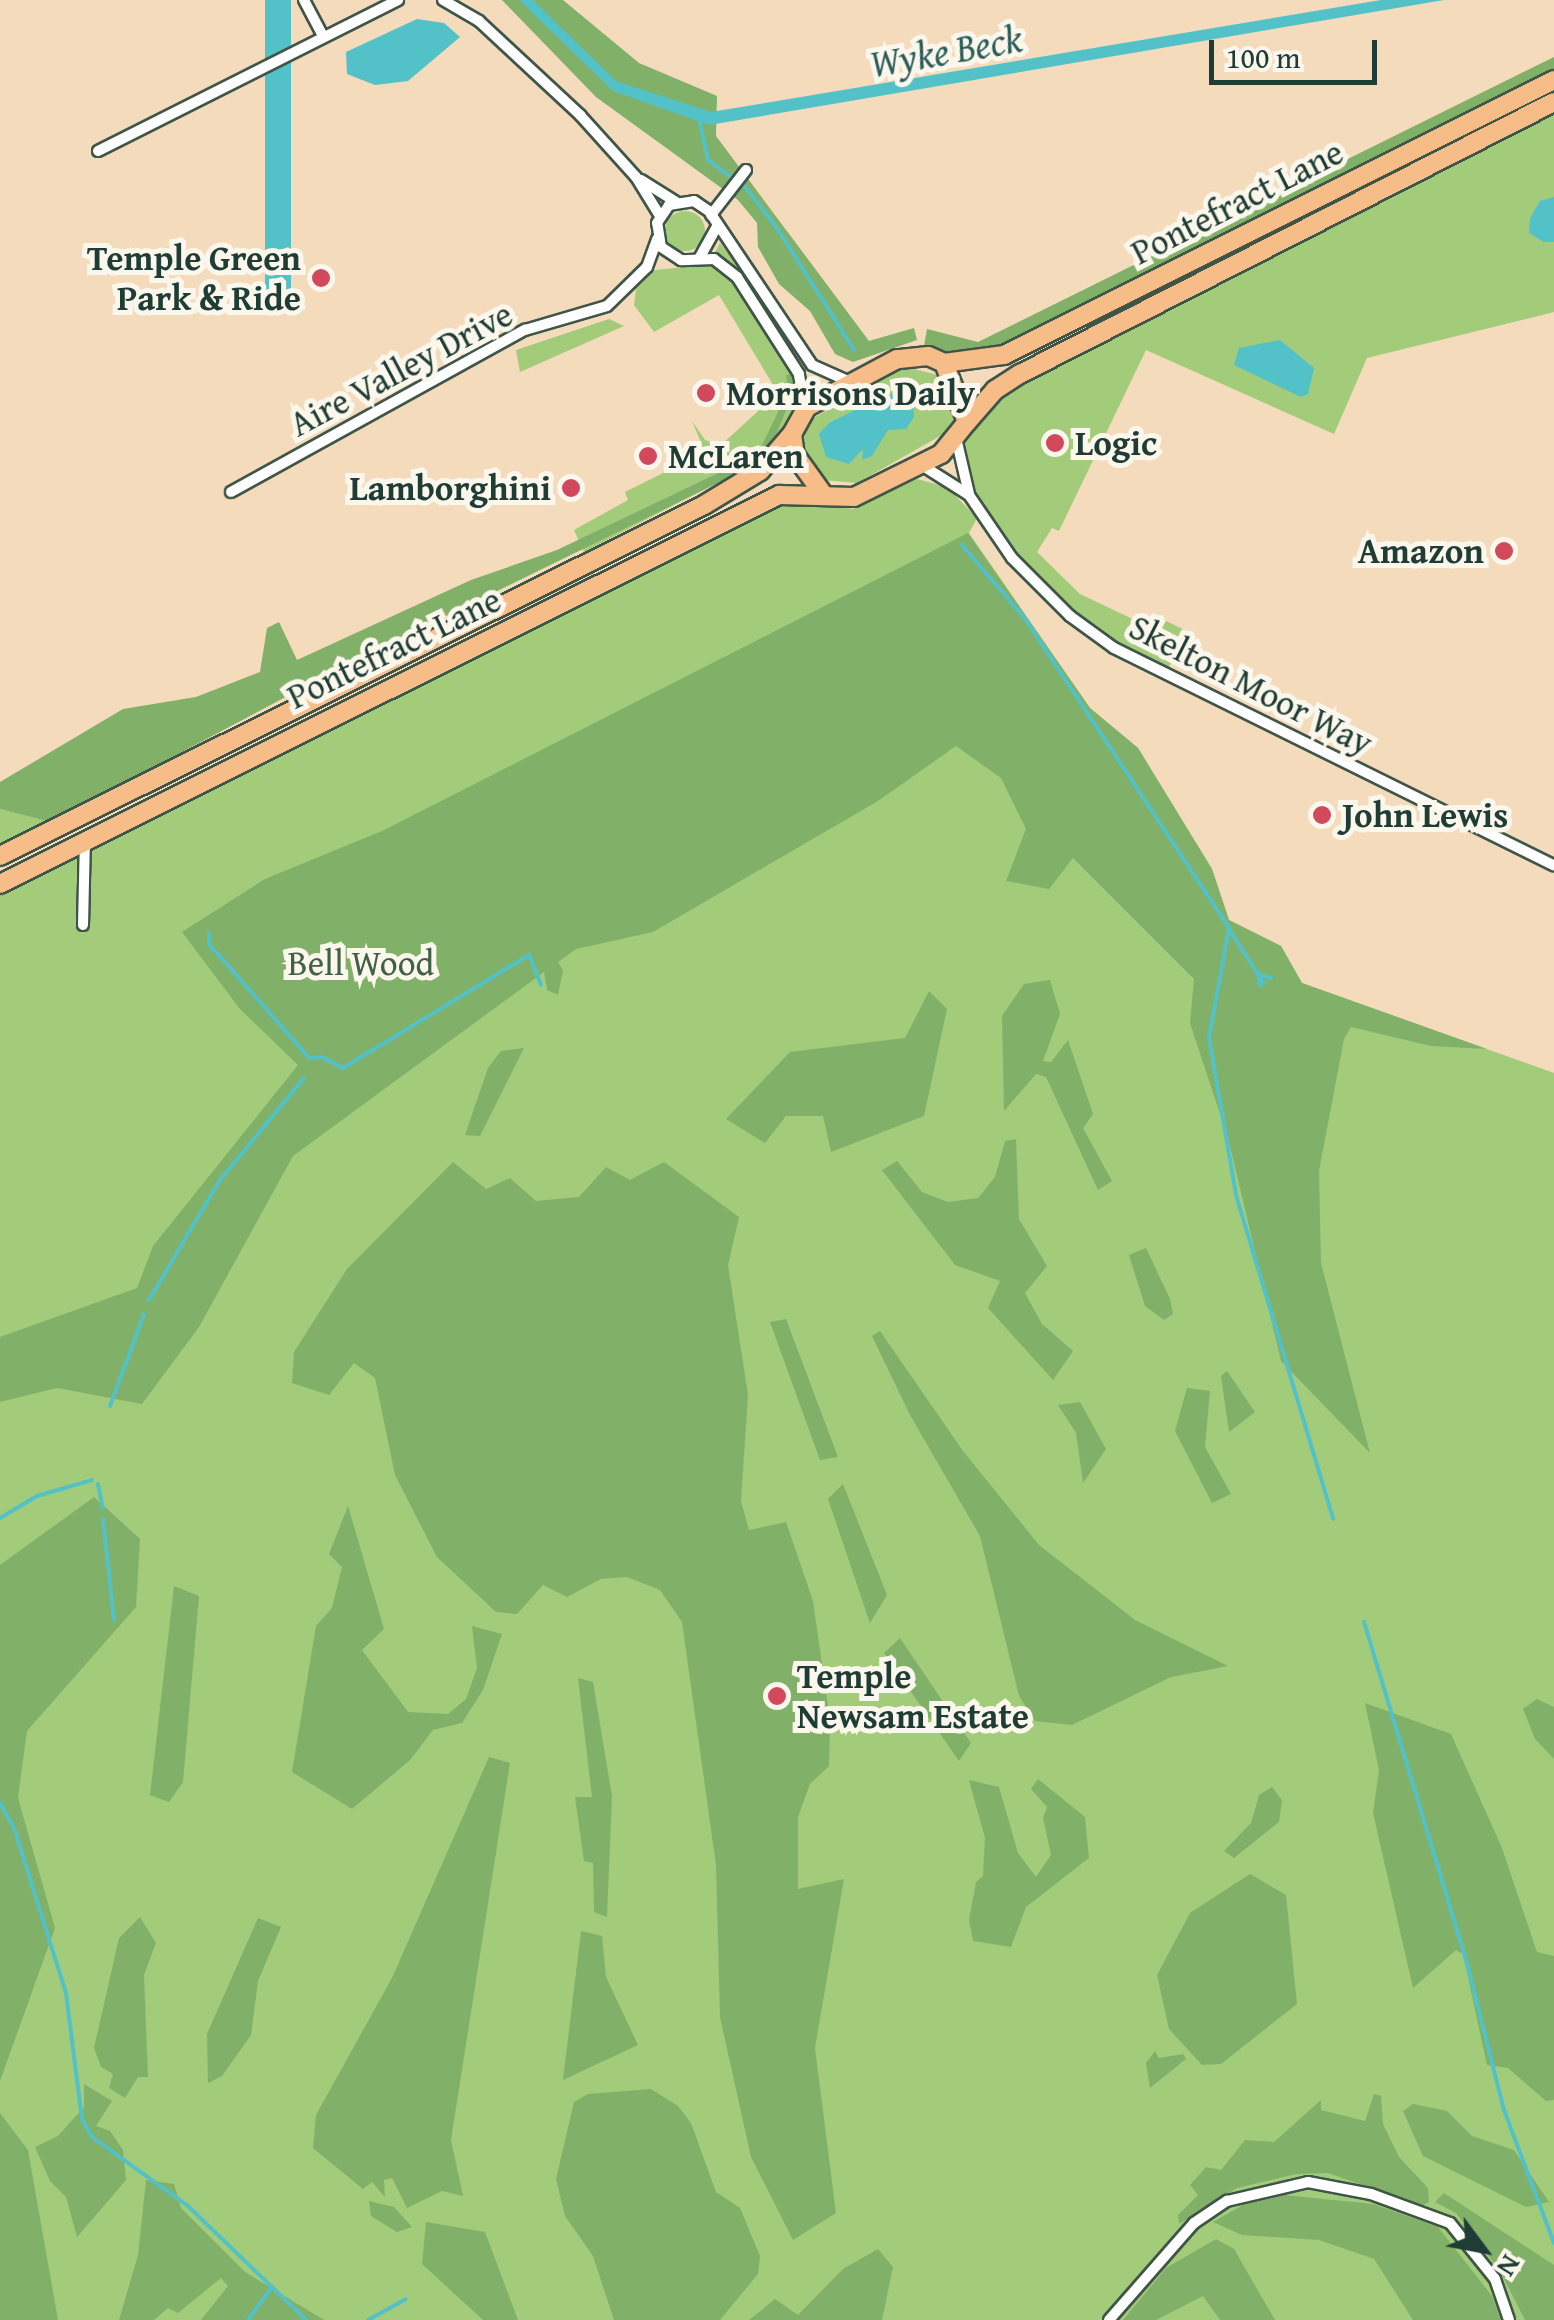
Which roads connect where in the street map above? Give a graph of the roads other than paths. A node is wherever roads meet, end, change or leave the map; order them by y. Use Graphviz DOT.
graph roads {
  1 [pos="398,0"];
  2 [pos="444,0"];
  3 [pos="307,5"];
  4 [pos="323,36"];
  5 [pos="1554,80"];
  6 [pos="1554,102"];
  7 [pos="98,151"];
  8 [pos="746,170"];
  9 [pos="636,177"];
  10 [pos="729,186"];
  11 [pos="694,201"];
  12 [pos="676,202"];
  13 [pos="660,216"];
  14 [pos="713,219"];
  15 [pos="658,240"];
  16 [pos="700,257"];
  17 [pos="675,258"];
  18 [pos="647,267"];
  19 [pos="944,363"];
  20 [pos="852,382"];
  21 [pos="804,410"];
  22 [pos="967,422"];
  23 [pos="792,434"];
  24 [pos="957,442"];
  25 [pos="920,464"];
  26 [pos="230,492"];
  27 [pos="822,494"];
  28 [pos="969,495"];
  29 [pos="85,839"];
  30 [pos="58,853"];
  31 [pos="0,856"];
  32 [pos="1554,866"];
  33 [pos="81,874"];
  34 [pos="0,884"];
  35 [pos="83,926"];
  36 [pos="1109,2320"];
  37 [pos="1510,2320"];
  1 -- 4 [label="street"];
  2 -- 9 [label="street"];
  3 -- 4 [label="street"];
  4 -- 7 [label="street"];
  5 -- 19 [label="highway, Pontefract Lane"];
  6 -- 22 [label="highway, Pontefract Lane"];
  8 -- 10 [label="street"];
  9 -- 12 [label="street"];
  9 -- 13 [label="street"];
  10 -- 11 [label="street"];
  10 -- 14 [label="street"];
  11 -- 12 [label="street"];
  11 -- 14 [label="street"];
  12 -- 13 [label="street"];
  13 -- 15 [label="street"];
  14 -- 16 [label="street"];
  14 -- 20 [label="street"];
  15 -- 17 [label="street"];
  15 -- 18 [label="street, Aire Valley Drive"];
  16 -- 17 [label="street"];
  16 -- 21 [label="street"];
  17 -- 18 [label="street, Aire Valley Drive"];
  18 -- 26 [label="street, Aire Valley Drive"];
  19 -- 20 [label="highway"];
  19 -- 22 [label="highway"];
  20 -- 21 [label="highway"];
  21 -- 23 [label="highway"];
  22 -- 24 [label="highway"];
  23 -- 27 [label="highway"];
  23 -- 31 [label="highway, Pontefract Lane"];
  24 -- 25 [label="highway"];
  24 -- 28 [label="street, Skelton Moor Way"];
  25 -- 27 [label="highway"];
  25 -- 28 [label="street, Skelton Moor Way"];
  27 -- 29 [label="highway, Pontefract Lane"];
  28 -- 32 [label="street, Skelton Moor Way"];
  29 -- 30 [label="highway, Pontefract Lane"];
  29 -- 33 [label="street"];
  30 -- 33 [label="street"];
  30 -- 34 [label="highway, Pontefract Lane"];
  33 -- 35 [label="street"];
  36 -- 37 [label="street"];
}
